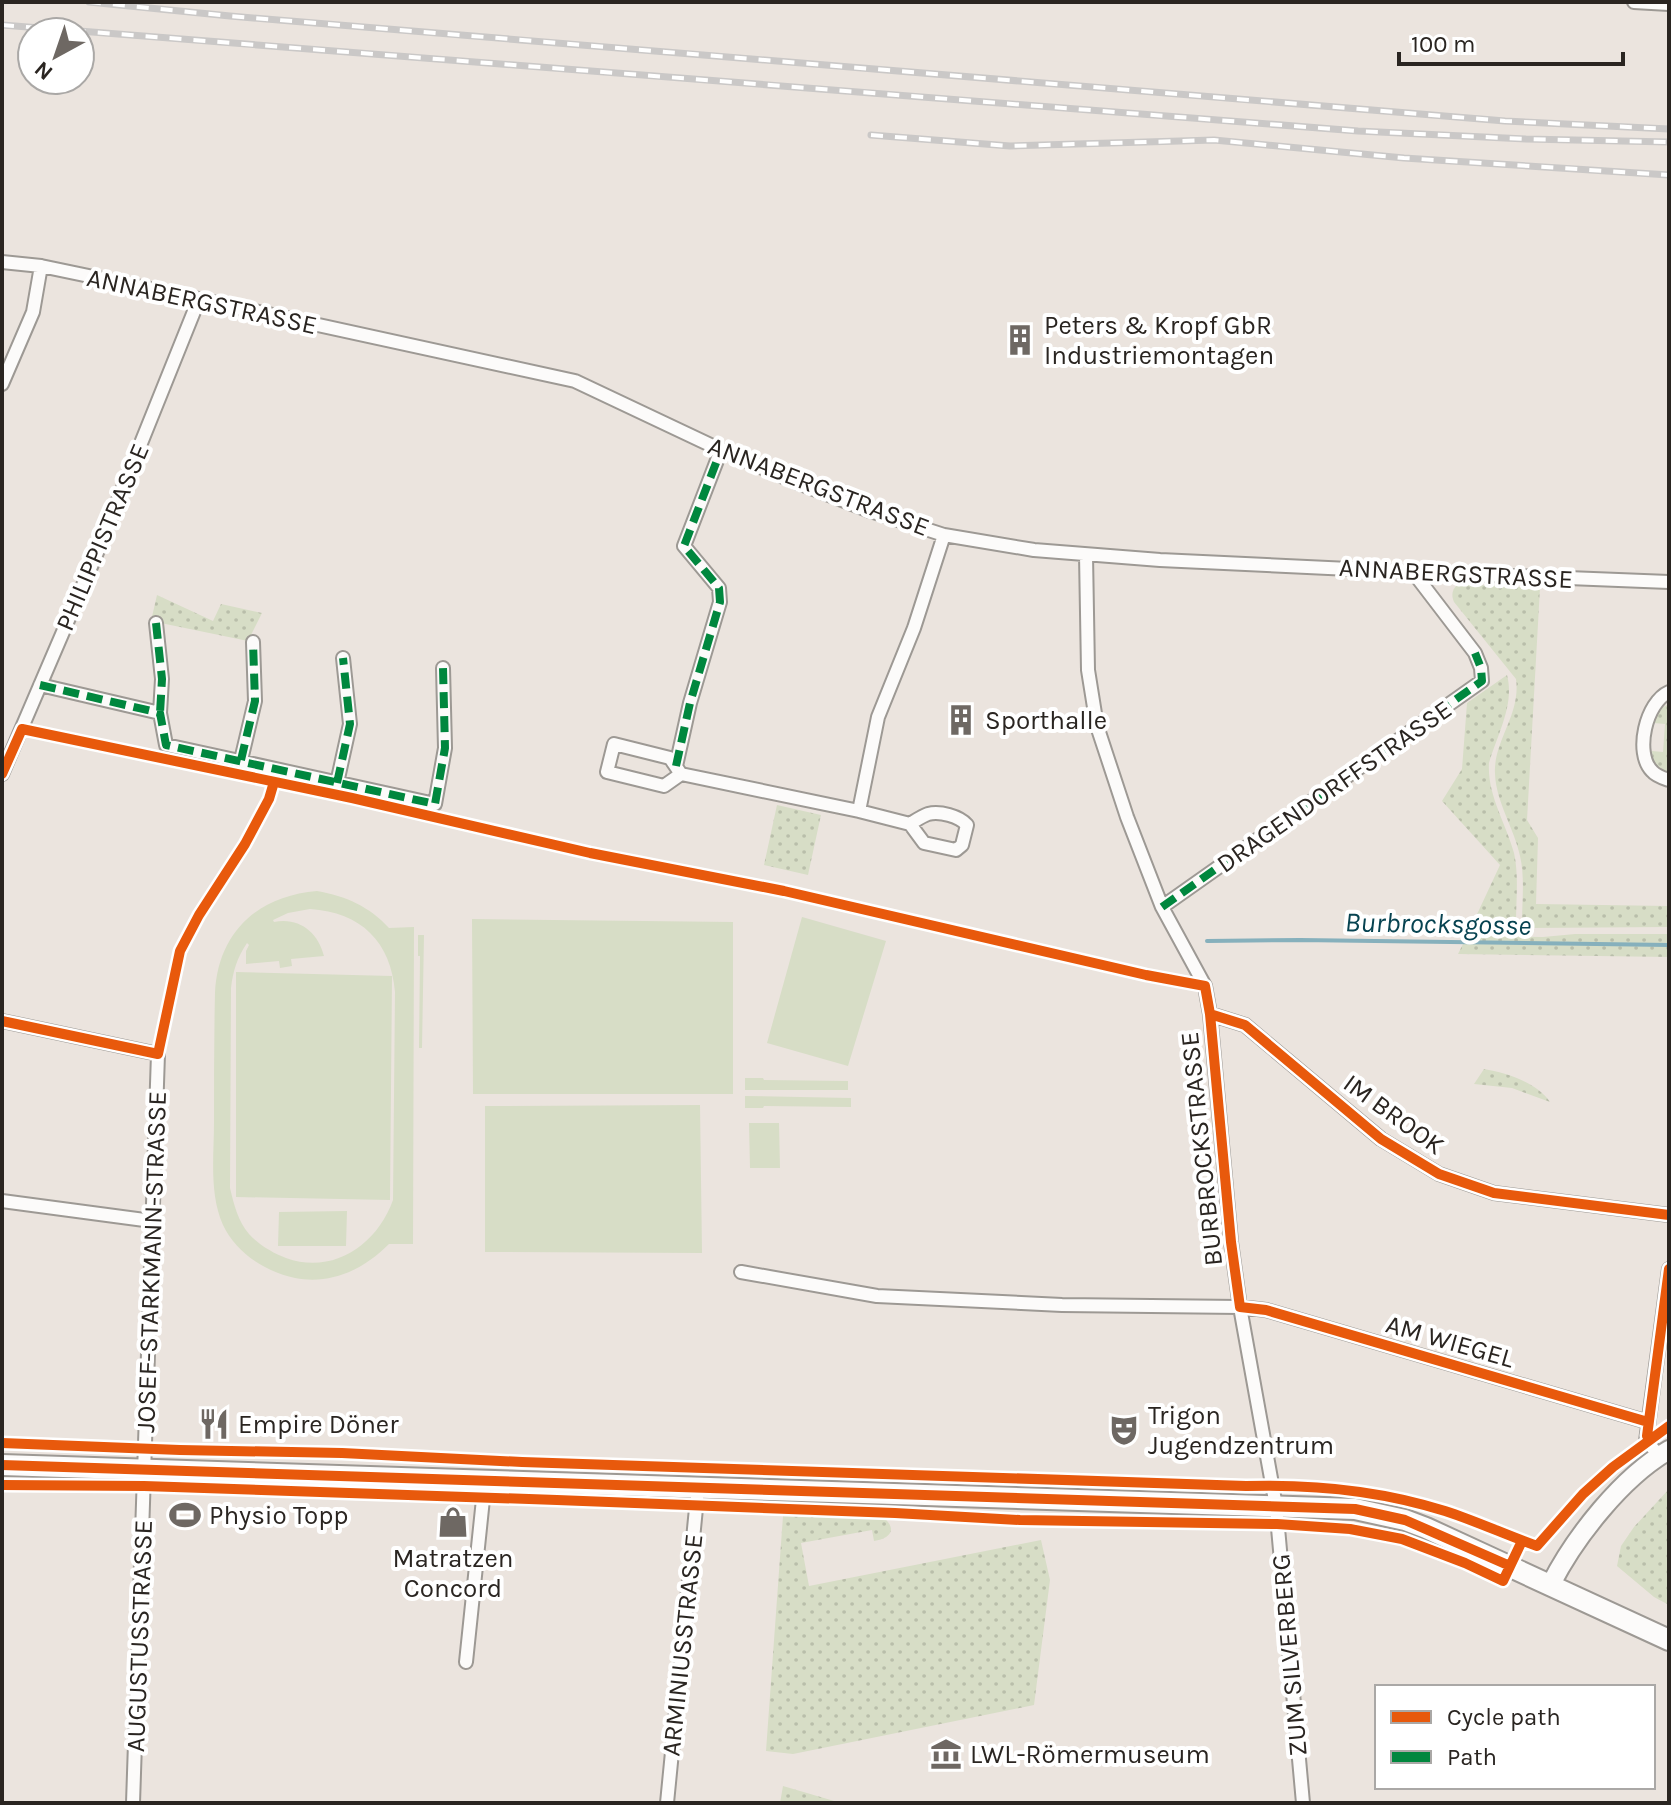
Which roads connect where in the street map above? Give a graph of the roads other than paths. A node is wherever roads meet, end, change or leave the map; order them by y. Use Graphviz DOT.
graph roads {
  1 [pos="1634,2"];
  2 [pos="1669,4"];
  3 [pos="2,262"];
  4 [pos="41,266"];
  5 [pos="199,299"];
  6 [pos="2,384"];
  7 [pos="721,450"];
  8 [pos="944,535"];
  9 [pos="1086,555"];
  10 [pos="1413,572"];
  11 [pos="1669,582"];
  12 [pos="156,623"];
  13 [pos="253,642"];
  14 [pos="343,658"];
  15 [pos="443,668"];
  16 [pos="40,685"];
  17 [pos="1669,692"];
  18 [pos="160,713"];
  19 [pos="241,760"];
  20 [pos="679,770"];
  21 [pos="2,774"];
  22 [pos="1669,780"];
  23 [pos="337,783"];
  24 [pos="859,811"];
  25 [pos="910,824"];
  26 [pos="1162,907"];
  27 [pos="1210,1014"];
  28 [pos="2,1021"];
  29 [pos="2,1201"];
  30 [pos="1669,1215"];
  31 [pos="152,1221"];
  32 [pos="1669,1269"];
  33 [pos="741,1272"];
  34 [pos="1240,1307"];
  35 [pos="1648,1422"];
  36 [pos="1664,1453"];
  37 [pos="2,1465"];
  38 [pos="145,1470"];
  39 [pos="485,1480"];
  40 [pos="698,1488"];
  41 [pos="1276,1506"];
  42 [pos="1551,1584"];
  43 [pos="1669,1640"];
  44 [pos="466,1662"];
  45 [pos="133,1803"];
  46 [pos="667,1803"];
  47 [pos="1303,1803"];
  1 -- 2 [label="street"];
  3 -- 4 [label="street, ANNABERGSTRASSE"];
  4 -- 5 [label="street, ANNABERGSTRASSE"];
  4 -- 6 [label="street"];
  5 -- 7 [label="street, ANNABERGSTRASSE"];
  5 -- 16 [label="street, PHILIPPISTRASSE"];
  7 -- 8 [label="street, ANNABERGSTRASSE"];
  7 -- 20 [label="street"];
  8 -- 9 [label="street, ANNABERGSTRASSE"];
  8 -- 24 [label="street"];
  9 -- 10 [label="street, ANNABERGSTRASSE"];
  9 -- 26 [label="street, BURBROCKSTRASSE"];
  10 -- 11 [label="street, ANNABERGSTRASSE"];
  10 -- 26 [label="street, DRAGENDORFFSTRASSE"];
  12 -- 18 [label="street"];
  13 -- 19 [label="street"];
  14 -- 23 [label="street"];
  15 -- 23 [label="street"];
  16 -- 18 [label="street"];
  16 -- 21 [label="street, PHILIPPISTRASSE"];
  17 -- 22 [label="street"];
  18 -- 19 [label="street"];
  19 -- 23 [label="street"];
  20 -- 20 [label="street"];
  20 -- 24 [label="street"];
  24 -- 25 [label="street"];
  26 -- 27 [label="street, BURBROCKSTRASSE"];
  27 -- 30 [label="street, IM BROOK"];
  27 -- 34 [label="street, BURBROCKSTRASSE"];
  28 -- 31 [label="street, JOSEF-STARKMANN-STRASSE"];
  29 -- 31 [label="street"];
  31 -- 38 [label="street, JOSEF-STARKMANN-STRASSE"];
  32 -- 35 [label="street"];
  33 -- 34 [label="street, AM WIEGEL"];
  34 -- 35 [label="street, AM WIEGEL"];
  34 -- 41 [label="street, BURBROCKSTRASSE"];
  35 -- 36 [label="street"];
  36 -- 42 [label="main road"];
  37 -- 38 [label="main road"];
  38 -- 39 [label="main road"];
  38 -- 45 [label="street, AUGUSTUSSTRASSE"];
  39 -- 40 [label="main road"];
  39 -- 44 [label="street"];
  40 -- 41 [label="main road"];
  40 -- 46 [label="street, ARMINIUSSTRASSE"];
  41 -- 42 [label="main road"];
  41 -- 47 [label="street, ZUM SILVERBERG"];
  42 -- 43 [label="main road"];
}
